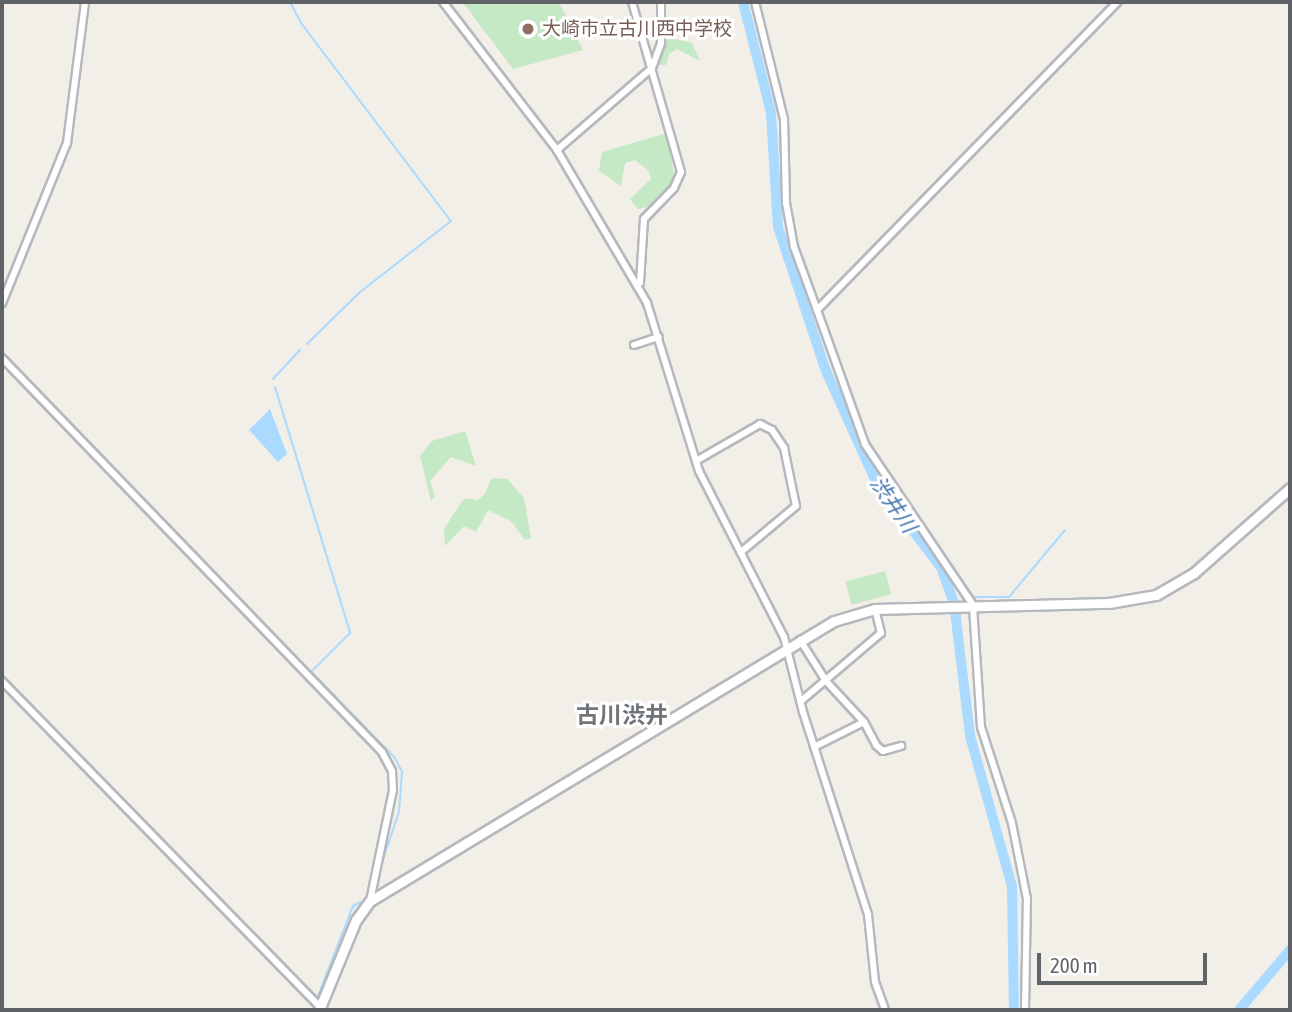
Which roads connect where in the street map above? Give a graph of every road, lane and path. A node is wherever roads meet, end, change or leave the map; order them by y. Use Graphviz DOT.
graph roads {
  1 [pos="85,2"];
  2 [pos="443,2"];
  3 [pos="632,2"];
  4 [pos="661,2"];
  5 [pos="755,2"];
  6 [pos="1118,2"];
  7 [pos="652,68"];
  8 [pos="557,150"];
  9 [pos="639,285"];
  10 [pos="2,303"];
  11 [pos="817,310"];
  12 [pos="659,337"];
  13 [pos="634,345"];
  14 [pos="2,358"];
  15 [pos="695,461"];
  16 [pos="1290,488"];
  17 [pos="741,552"];
  18 [pos="971,605"];
  19 [pos="875,609"];
  20 [pos="800,640"];
  21 [pos="788,647"];
  22 [pos="825,679"];
  23 [pos="2,681"];
  24 [pos="802,701"];
  25 [pos="864,722"];
  26 [pos="901,746"];
  27 [pos="814,747"];
  28 [pos="370,901"];
  29 [pos="319,1008"];
  30 [pos="885,1010"];
  31 [pos="1025,1010"];
  1 -- 10 [label="street"];
  2 -- 8 [label="street"];
  3 -- 7 [label="street"];
  4 -- 7 [label="street"];
  5 -- 11 [label="street"];
  6 -- 11 [label="street"];
  7 -- 8 [label="street"];
  7 -- 9 [label="street"];
  8 -- 9 [label="street"];
  9 -- 12 [label="street"];
  11 -- 18 [label="street"];
  12 -- 13 [label="street"];
  12 -- 15 [label="street"];
  14 -- 28 [label="street"];
  15 -- 17 [label="street"];
  15 -- 17 [label="street"];
  16 -- 18 [label="street"];
  17 -- 21 [label="street"];
  18 -- 19 [label="street"];
  18 -- 31 [label="street"];
  19 -- 20 [label="street"];
  19 -- 22 [label="street"];
  20 -- 21 [label="street"];
  20 -- 22 [label="street"];
  21 -- 24 [label="street"];
  21 -- 28 [label="street"];
  22 -- 24 [label="street"];
  22 -- 25 [label="street"];
  23 -- 29 [label="street"];
  24 -- 27 [label="street"];
  25 -- 26 [label="street"];
  25 -- 27 [label="street"];
  27 -- 30 [label="street"];
  28 -- 29 [label="street"];
}
